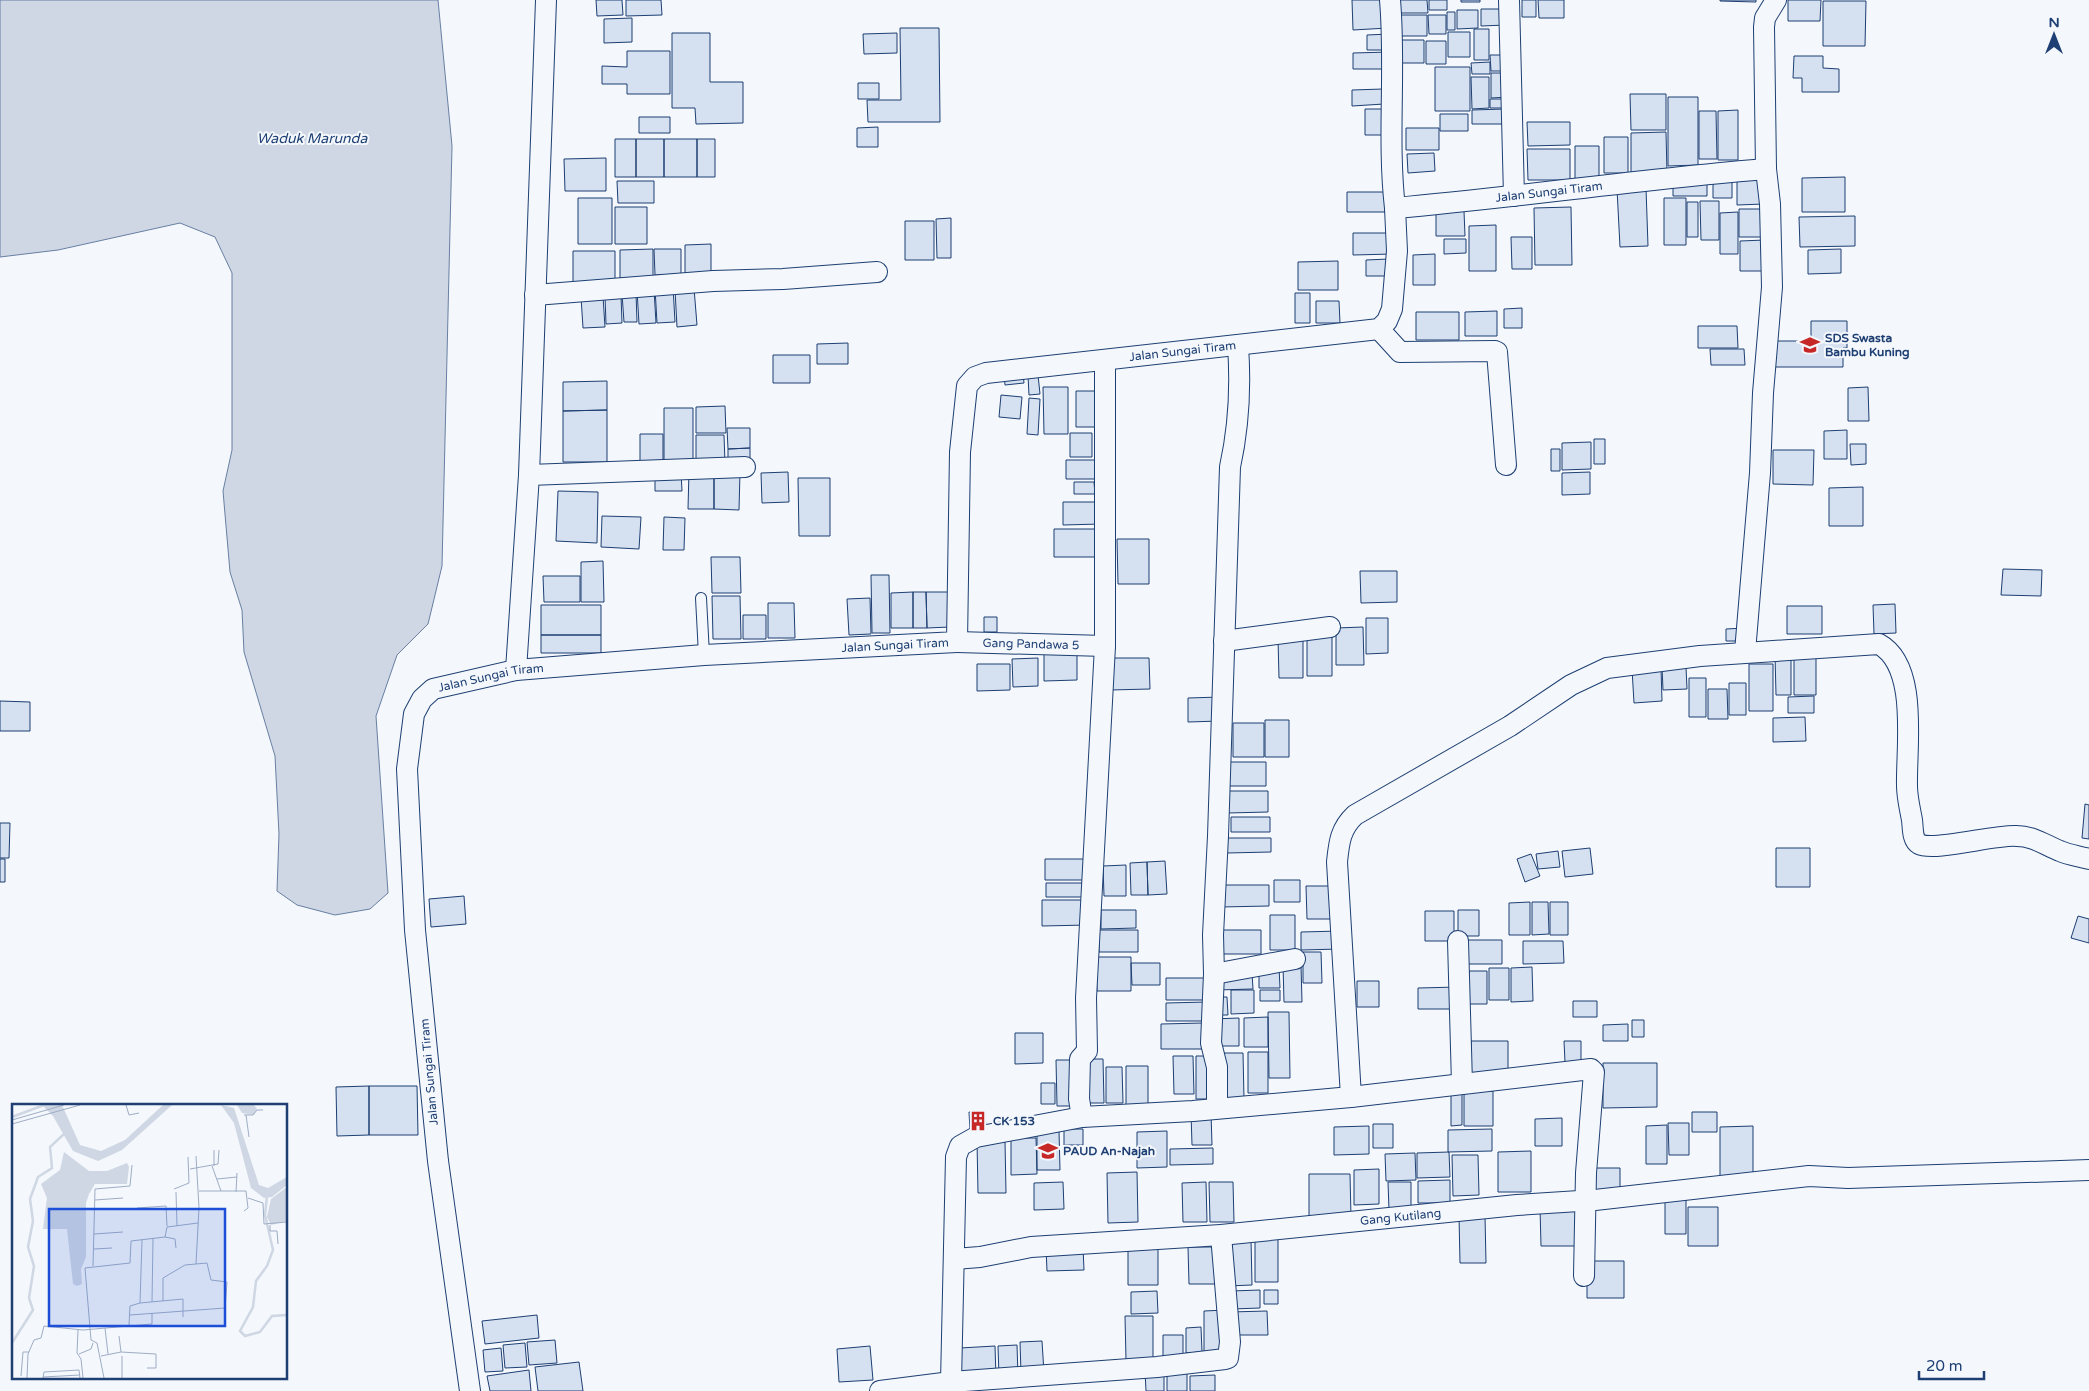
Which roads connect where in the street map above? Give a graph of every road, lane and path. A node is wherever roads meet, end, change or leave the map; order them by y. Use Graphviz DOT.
graph roads {
  1 [pos="546,0"];
  2 [pos="1390,0"];
  3 [pos="1509,0"];
  4 [pos="1776,0"];
  5 [pos="1766,169"];
  6 [pos="1514,196"];
  7 [pos="1395,208"];
  8 [pos="877,272"];
  9 [pos="536,295"];
  10 [pos="1378,329"];
  11 [pos="1238,346"];
  12 [pos="1105,360"];
  13 [pos="1506,465"];
  14 [pos="745,466"];
  15 [pos="529,475"];
  16 [pos="701,598"];
  17 [pos="1330,627"];
  18 [pos="1224,641"];
  19 [pos="957,642"];
  20 [pos="1105,646"];
  21 [pos="1745,652"];
  22 [pos="704,655"];
  23 [pos="516,670"];
  24 [pos="2089,859"];
  25 [pos="1458,941"];
  26 [pos="1295,959"];
  27 [pos="1214,974"];
  28 [pos="1462,1084"];
  29 [pos="1351,1097"];
  30 [pos="1217,1108"];
  31 [pos="1082,1117"];
  32 [pos="2089,1170"];
  33 [pos="1586,1200"];
  34 [pos="1221,1235"];
  35 [pos="954,1259"];
  36 [pos="1584,1276"];
  37 [pos="951,1382"];
  38 [pos="470,1391"];
  39 [pos="880,1391"];
  1 -- 9 [label="street"];
  2 -- 7 [label="street"];
  3 -- 6 [label="street"];
  4 -- 5 [label="street"];
  5 -- 6 [label="street, Jalan Sungai Tiram"];
  5 -- 21 [label="street"];
  6 -- 7 [label="street, Jalan Sungai Tiram"];
  7 -- 10 [label="street"];
  8 -- 9 [label="street"];
  9 -- 15 [label="street"];
  10 -- 11 [label="street, Jalan Sungai Tiram"];
  10 -- 13 [label="street"];
  11 -- 12 [label="street, Jalan Sungai Tiram"];
  11 -- 18 [label="street"];
  12 -- 19 [label="street, Jalan Sungai Tiram"];
  12 -- 20 [label="street"];
  14 -- 15 [label="street"];
  15 -- 23 [label="street"];
  16 -- 22 [label="lane"];
  17 -- 18 [label="street"];
  18 -- 27 [label="street"];
  19 -- 20 [label="street, Gang Pandawa 5"];
  19 -- 22 [label="street, Jalan Sungai Tiram"];
  20 -- 31 [label="street"];
  21 -- 24 [label="street"];
  21 -- 29 [label="street"];
  22 -- 23 [label="street, Jalan Sungai Tiram"];
  23 -- 38 [label="street, Jalan Sungai Tiram"];
  25 -- 28 [label="street"];
  26 -- 27 [label="street"];
  27 -- 30 [label="street"];
  28 -- 29 [label="street"];
  28 -- 33 [label="street"];
  29 -- 30 [label="street"];
  30 -- 31 [label="street"];
  31 -- 35 [label="street"];
  32 -- 33 [label="street, Gang Kutilang"];
  33 -- 34 [label="street, Gang Kutilang"];
  33 -- 36 [label="street"];
  34 -- 35 [label="street, Gang Kutilang"];
  34 -- 37 [label="street"];
  35 -- 37 [label="street"];
  37 -- 39 [label="street"];
}
